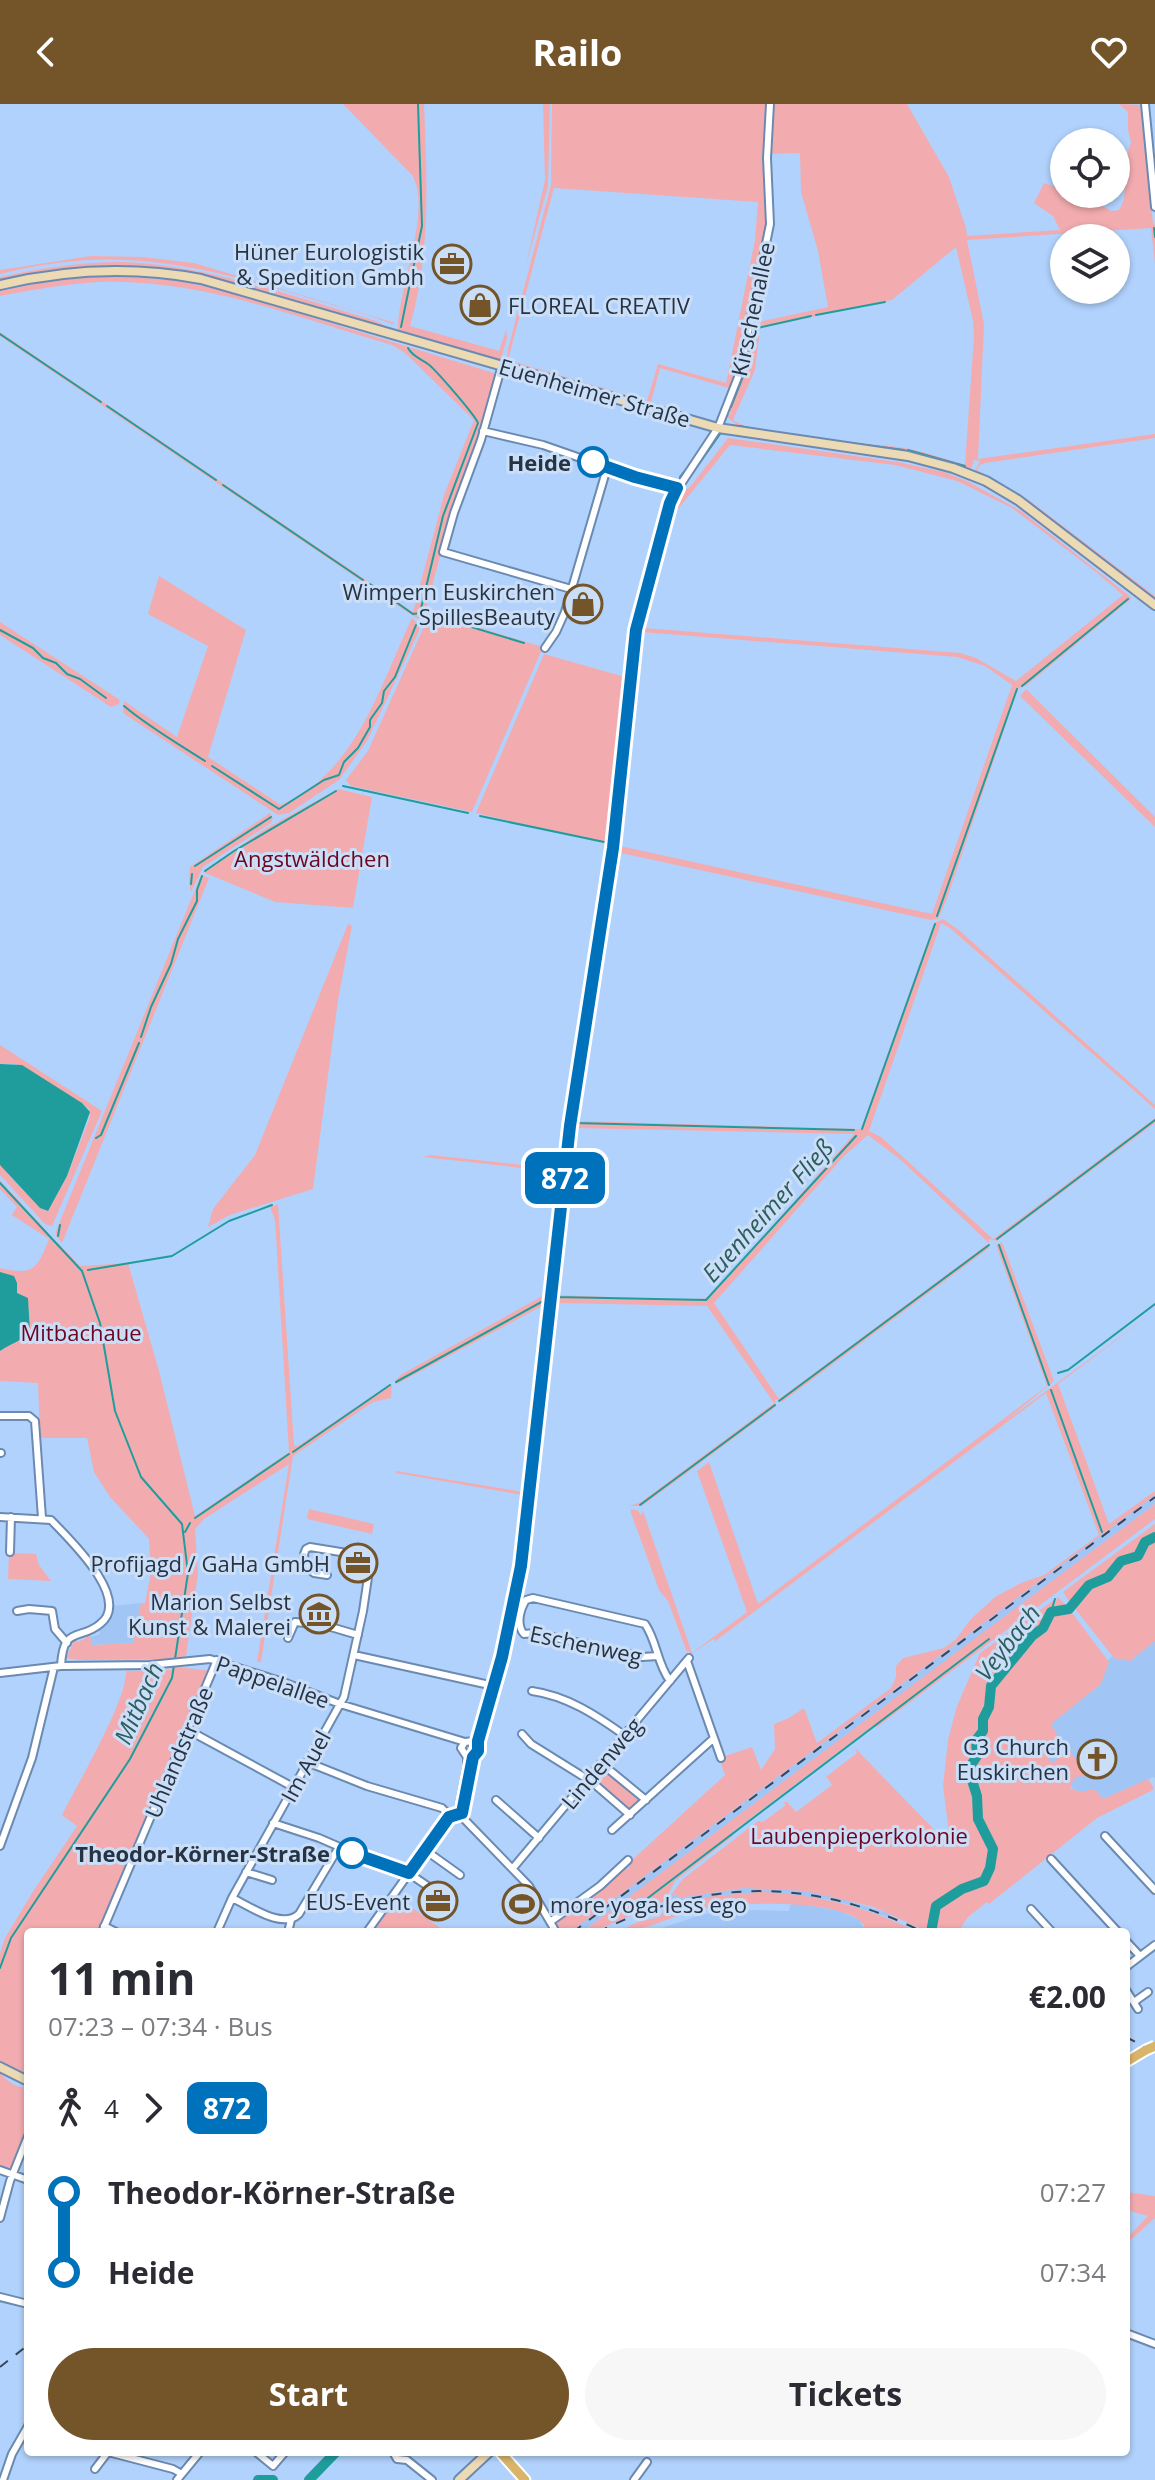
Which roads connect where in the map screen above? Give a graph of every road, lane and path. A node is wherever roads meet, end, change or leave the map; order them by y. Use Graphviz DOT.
graph roads {
  1 [pos="770,104"];
  2 [pos="1145,104"];
  3 [pos="1155,207"];
  4 [pos="0,285"];
  5 [pos="502,365"];
  6 [pos="718,428"];
  7 [pos="483,431"];
  8 [pos="607,468"];
  9 [pos="677,488"];
  10 [pos="571,589"];
  11 [pos="1155,605"];
  12 [pos="545,648"];
  13 [pos="0,1416"];
  14 [pos="0,1517"];
  15 [pos="11,1517"];
  16 [pos="46,1518"];
  17 [pos="10,1552"];
  18 [pos="327,1575"];
  19 [pos="17,1611"];
  20 [pos="358,1635"];
  21 [pos="288,1638"];
  22 [pos="67,1643"];
  23 [pos="354,1655"];
  24 [pos="658,1656"];
  25 [pos="217,1660"];
  26 [pos="58,1666"];
  27 [pos="0,1673"];
  28 [pos="670,1681"];
  29 [pos="494,1686"];
  30 [pos="532,1691"];
  31 [pos="340,1704"];
  32 [pos="188,1730"];
  33 [pos="522,1734"];
  34 [pos="624,1735"];
  35 [pos="714,1738"];
  36 [pos="469,1744"];
  37 [pos="470,1757"];
  38 [pos="721,1758"];
  39 [pos="307,1762"];
  40 [pos="601,1763"];
  41 [pos="587,1779"];
  42 [pos="293,1787"];
  43 [pos="496,1800"];
  44 [pos="646,1800"];
  45 [pos="462,1813"];
  46 [pos="630,1815"];
  47 [pos="450,1816"];
  48 [pos="273,1823"];
  49 [pos="612,1830"];
  50 [pos="1105,1836"];
  51 [pos="539,1838"];
  52 [pos="1124,1841"];
  53 [pos="0,1846"];
  54 [pos="339,1847"];
  55 [pos="260,1848"];
  56 [pos="1117,1848"];
  57 [pos="425,1850"];
  58 [pos="287,1856"];
  59 [pos="1051,1859"];
  60 [pos="627,1864"];
  61 [pos="513,1868"];
  62 [pos="246,1872"];
  63 [pos="409,1873"];
  64 [pos="460,1875"];
  65 [pos="1081,1876"];
  66 [pos="272,1880"];
  67 [pos="1073,1883"];
  68 [pos="1155,1890"];
  69 [pos="232,1898"];
  70 [pos="424,1899"];
  71 [pos="1031,1909"];
  72 [pos="291,1920"];
  73 [pos="1041,1920"];
  74 [pos="550,1922"];
  75 [pos="1032,1926"];
  76 [pos="103,1928"];
  77 [pos="219,1928"];
  78 [pos="289,1928"];
  79 [pos="370,1928"];
  80 [pos="554,1928"];
  81 [pos="1048,1928"];
  82 [pos="1114,1928"];
  83 [pos="1130,1945"];
  84 [pos="1155,1945"];
  85 [pos="1140,1956"];
  86 [pos="1130,1964"];
  87 [pos="1148,1992"];
  88 [pos="1130,1996"];
  89 [pos="1151,2048"];
  90 [pos="1130,2060"];
  91 [pos="0,2067"];
  92 [pos="24,2079"];
  93 [pos="24,2146"];
  94 [pos="0,2170"];
  95 [pos="13,2175"];
  96 [pos="24,2179"];
  97 [pos="0,2218"];
  98 [pos="0,2297"];
  99 [pos="24,2303"];
  100 [pos="1130,2335"];
  101 [pos="1155,2344"];
  102 [pos="24,2433"];
  103 [pos="105,2456"];
  104 [pos="123,2456"];
  105 [pos="197,2456"];
  106 [pos="261,2456"];
  107 [pos="282,2456"];
  108 [pos="395,2456"];
  109 [pos="484,2456"];
  110 [pos="504,2456"];
  111 [pos="647,2462"];
  112 [pos="95,2469"];
  113 [pos="179,2477"];
  114 [pos="458,2479"];
  115 [pos="3,2480"];
  116 [pos="432,2480"];
  117 [pos="525,2480"];
  118 [pos="634,2480"];
  1 -- 6 [label="street, Kirschenallee"];
  2 -- 3 [label="street"];
  4 -- 5 [label="main road, Euenheimer Straße"];
  5 -- 6 [label="main road, Euenheimer Straße"];
  5 -- 7 [label="street"];
  6 -- 9 [label="street, Kirschenallee"];
  6 -- 11 [label="main road, Euenheimer Straße"];
  7 -- 8 [label="street"];
  7 -- 10 [label="street"];
  8 -- 9 [label="street"];
  8 -- 10 [label="street"];
  9 -- 29 [label="street, Kirschenallee"];
  10 -- 12 [label="street"];
  13 -- 16 [label="street"];
  14 -- 15 [label="street"];
  15 -- 16 [label="street"];
  15 -- 17 [label="street"];
  16 -- 22 [label="street"];
  18 -- 20 [label="street, Im Auel"];
  19 -- 22 [label="street"];
  20 -- 21 [label="street"];
  20 -- 23 [label="street, Im Auel"];
  22 -- 26 [label="street"];
  23 -- 29 [label="street"];
  23 -- 31 [label="street, Im Auel"];
  24 -- 24 [label="street, Eschenweg"];
  24 -- 28 [label="street"];
  25 -- 26 [label="street, Pappelallee"];
  25 -- 31 [label="street, Pappelallee"];
  25 -- 32 [label="street, Uhlandstraße"];
  26 -- 27 [label="street, Pappelallee"];
  26 -- 53 [label="street"];
  28 -- 34 [label="street, Lindenweg"];
  28 -- 35 [label="street, Lindenweg"];
  29 -- 36 [label="street, Kirschenallee"];
  30 -- 34 [label="street"];
  31 -- 36 [label="street, Pappelallee"];
  31 -- 39 [label="street, Im Auel"];
  32 -- 42 [label="street"];
  32 -- 76 [label="street, Uhlandstraße"];
  33 -- 41 [label="street"];
  34 -- 40 [label="street, Lindenweg"];
  35 -- 38 [label="street"];
  35 -- 44 [label="street"];
  36 -- 37 [label="street"];
  36 -- 37 [label="street, Kirschenallee"];
  37 -- 45 [label="street"];
  39 -- 42 [label="street, Im Auel"];
  39 -- 47 [label="street"];
  40 -- 41 [label="street, Lindenweg"];
  40 -- 44 [label="street"];
  41 -- 46 [label="street"];
  41 -- 51 [label="street, Lindenweg"];
  42 -- 48 [label="street, Im Auel"];
  43 -- 51 [label="street"];
  44 -- 46 [label="street"];
  45 -- 47 [label="street"];
  45 -- 61 [label="street"];
  46 -- 49 [label="street"];
  47 -- 57 [label="street"];
  48 -- 54 [label="street"];
  48 -- 55 [label="street, Im Auel"];
  50 -- 56 [label="street"];
  51 -- 61 [label="street, Lindenweg"];
  52 -- 56 [label="street"];
  54 -- 63 [label="street"];
  54 -- 72 [label="street"];
  55 -- 58 [label="street"];
  55 -- 62 [label="street, Im Auel"];
  56 -- 68 [label="street"];
  57 -- 63 [label="street"];
  57 -- 64 [label="street"];
  59 -- 67 [label="street"];
  60 -- 74 [label="street"];
  61 -- 74 [label="street"];
  62 -- 66 [label="street"];
  62 -- 69 [label="street, Im Auel"];
  63 -- 70 [label="street"];
  63 -- 79 [label="street"];
  65 -- 67 [label="street"];
  67 -- 82 [label="street"];
  69 -- 72 [label="street"];
  69 -- 77 [label="street, Im Auel"];
  71 -- 73 [label="street"];
  72 -- 78 [label="street"];
  73 -- 75 [label="street"];
  73 -- 81 [label="street"];
  74 -- 80 [label="street"];
  83 -- 85 [label="street"];
  84 -- 85 [label="street"];
  85 -- 86 [label="street"];
  87 -- 88 [label="street"];
  89 -- 90 [label="main road"];
  91 -- 92 [label="main road"];
  93 -- 95 [label="street"];
  94 -- 95 [label="street"];
  95 -- 96 [label="street"];
  95 -- 97 [label="street"];
  98 -- 99 [label="street"];
  100 -- 101 [label="street"];
  102 -- 115 [label="street"];
  103 -- 112 [label="street"];
  104 -- 113 [label="street"];
  105 -- 113 [label="street"];
  106 -- 107 [label="street"];
  108 -- 116 [label="street"];
  109 -- 114 [label="main road"];
  110 -- 117 [label="main road"];
  111 -- 118 [label="street"];
}
